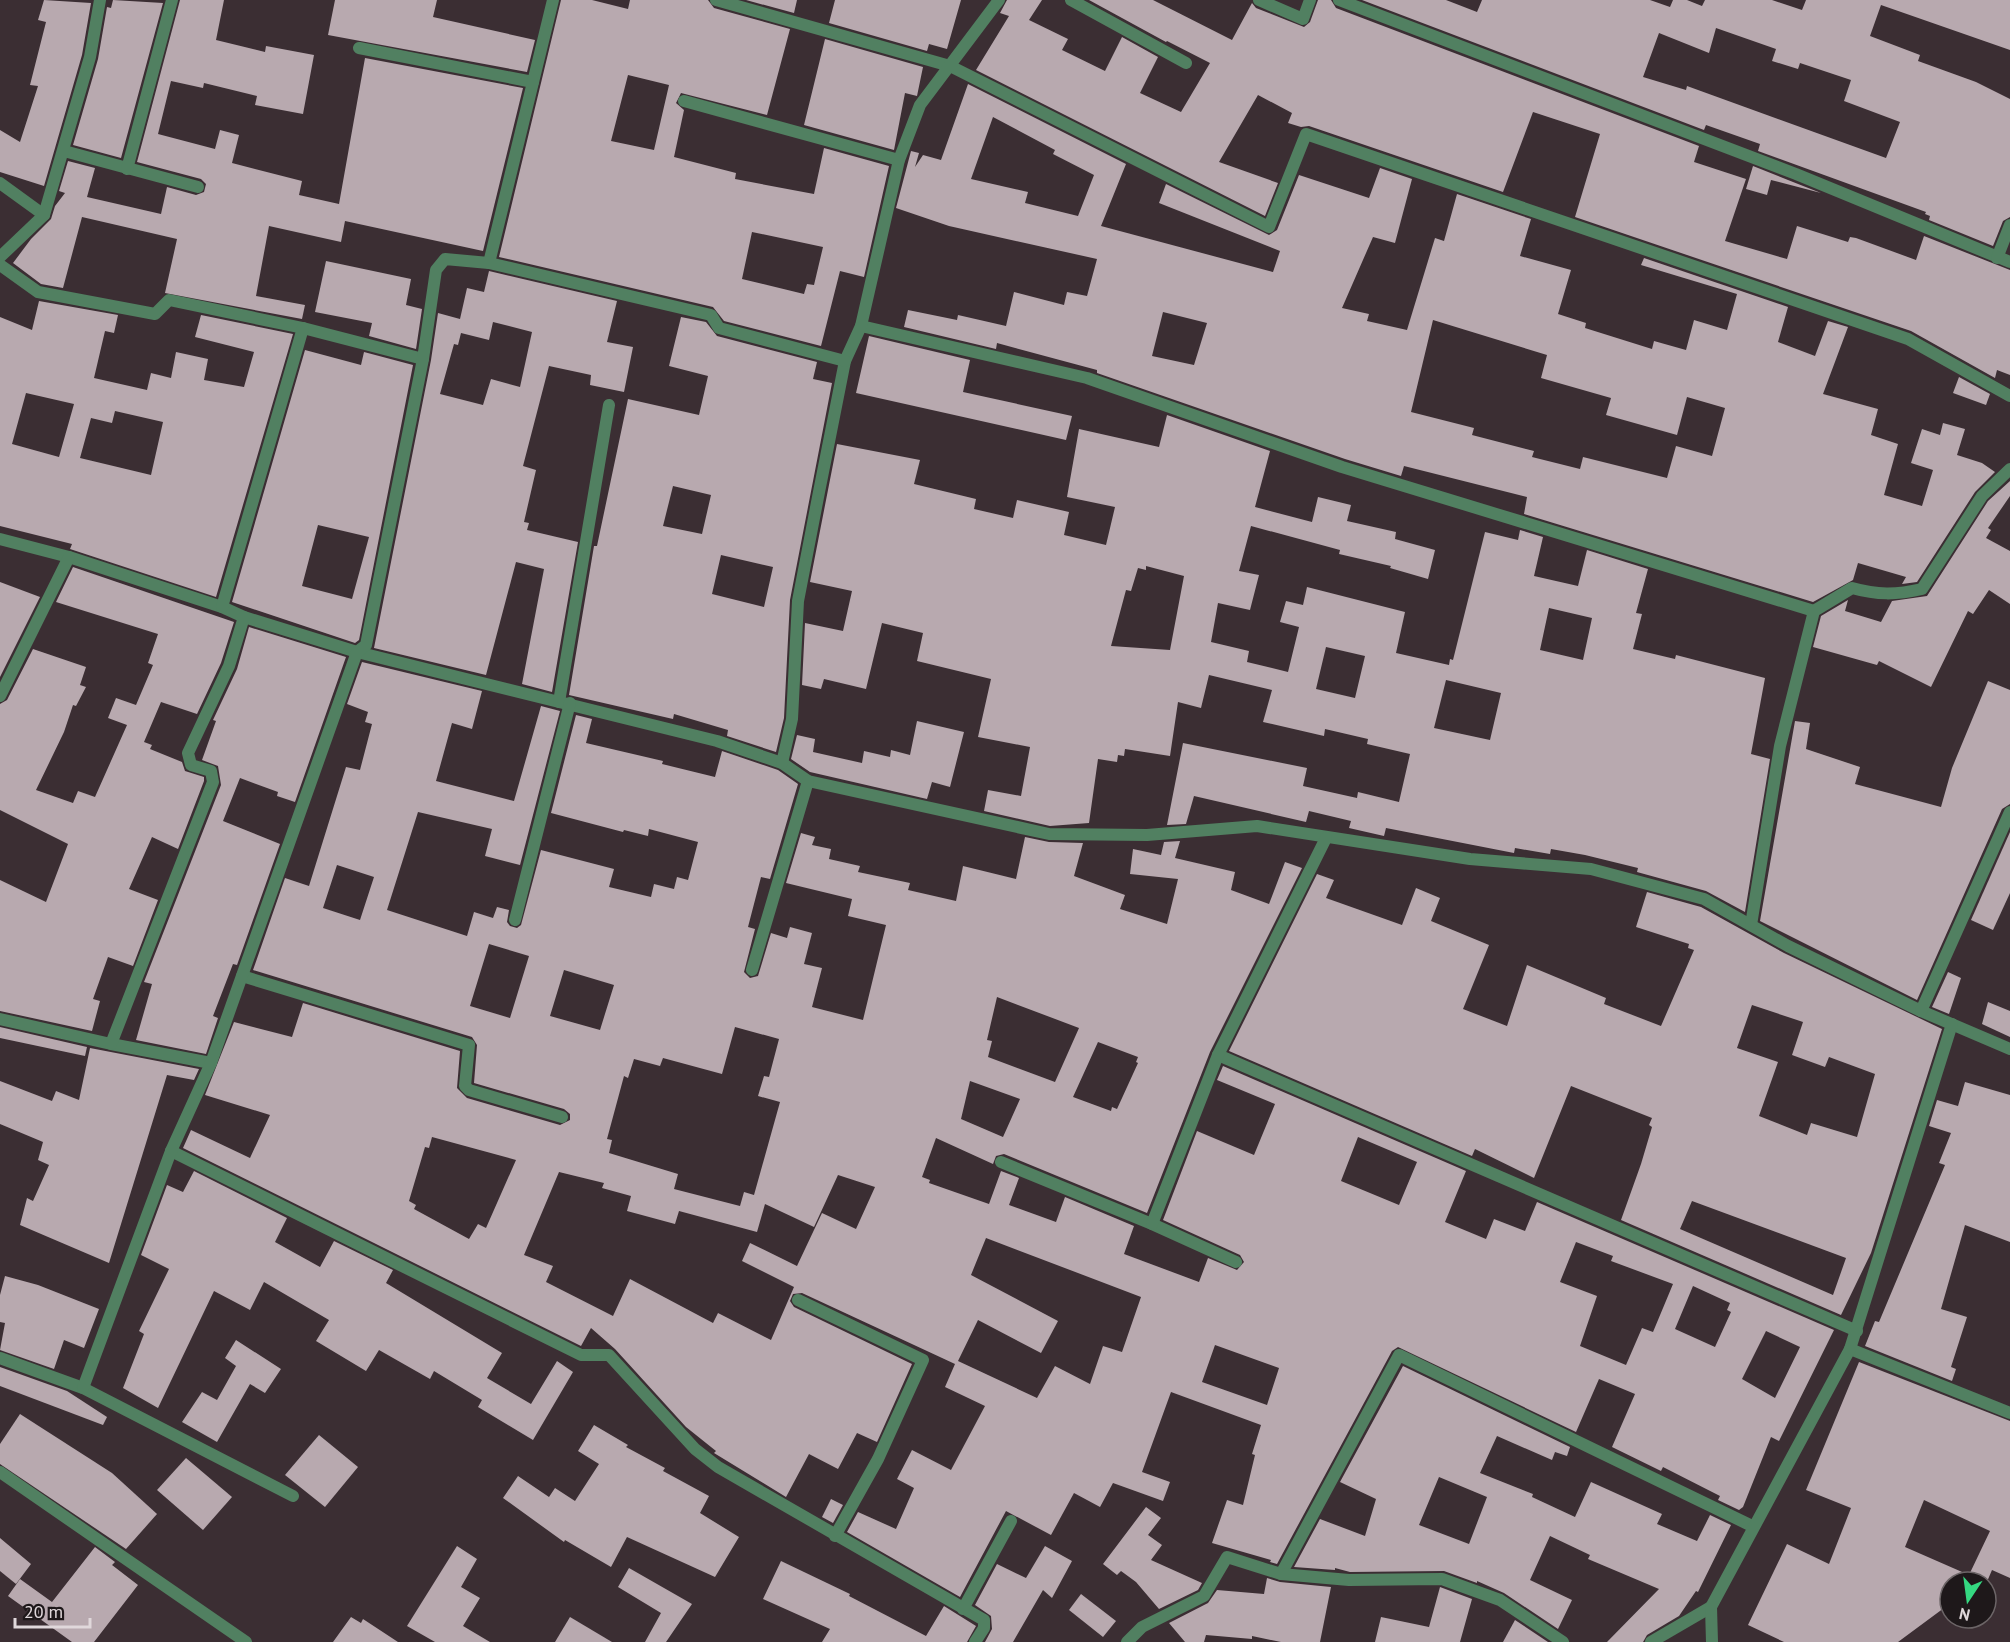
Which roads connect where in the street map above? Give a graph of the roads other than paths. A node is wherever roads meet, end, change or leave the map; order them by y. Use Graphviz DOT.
graph roads {
  1 [pos="100,0"];
  2 [pos="172,0"];
  3 [pos="552,0"];
  4 [pos="716,0"];
  5 [pos="999,0"];
  6 [pos="1071,0"];
  7 [pos="1259,0"];
  8 [pos="1310,0"];
  9 [pos="1338,0"];
  10 [pos="359,48"];
  11 [pos="1186,63"];
  12 [pos="950,66"];
  13 [pos="533,82"];
  14 [pos="684,101"];
  15 [pos="64,151"];
  16 [pos="899,160"];
  17 [pos="127,169"];
  18 [pos="0,183"];
  19 [pos="198,188"];
  20 [pos="44,215"];
  21 [pos="2010,225"];
  22 [pos="0,257"];
  23 [pos="1997,258"];
  24 [pos="2010,262"];
  25 [pos="489,263"];
  26 [pos="0,265"];
  27 [pos="861,326"];
  28 [pos="303,328"];
  29 [pos="423,358"];
  30 [pos="845,361"];
  31 [pos="2010,396"];
  32 [pos="609,405"];
  33 [pos="2010,469"];
  34 [pos="0,539"];
  35 [pos="69,557"];
  36 [pos="222,606"];
  37 [pos="1814,611"];
  38 [pos="244,617"];
  39 [pos="357,652"];
  40 [pos="0,696"];
  41 [pos="564,703"];
  42 [pos="782,764"];
  43 [pos="808,781"];
  44 [pos="2010,812"];
  45 [pos="1326,838"];
  46 [pos="515,920"];
  47 [pos="1751,925"];
  48 [pos="752,969"];
  49 [pos="242,976"];
  50 [pos="1921,1011"];
  51 [pos="0,1019"];
  52 [pos="1952,1024"];
  53 [pos="111,1044"];
  54 [pos="2010,1048"];
  55 [pos="1218,1055"];
  56 [pos="211,1063"];
  57 [pos="562,1117"];
  58 [pos="171,1151"];
  59 [pos="1001,1162"];
  60 [pos="1152,1224"];
  61 [pos="1236,1262"];
  62 [pos="798,1300"];
  63 [pos="1857,1331"];
  64 [pos="1850,1349"];
  65 [pos="0,1358"];
  66 [pos="83,1388"];
  67 [pos="2010,1413"];
  68 [pos="0,1472"];
  69 [pos="293,1496"];
  70 [pos="1011,1521"];
  71 [pos="1752,1526"];
  72 [pos="835,1536"];
  73 [pos="1281,1574"];
  74 [pos="1711,1606"];
  75 [pos="963,1609"];
  76 [pos="246,1642"];
  77 [pos="975,1642"];
  78 [pos="1127,1642"];
  79 [pos="1563,1642"];
  80 [pos="1651,1642"];
  81 [pos="1712,1642"];
  1 -- 15 [label="street"];
  2 -- 17 [label="street"];
  3 -- 13 [label="street"];
  4 -- 12 [label="street"];
  5 -- 12 [label="street"];
  6 -- 11 [label="street"];
  7 -- 8 [label="street"];
  9 -- 23 [label="street"];
  10 -- 13 [label="street"];
  12 -- 16 [label="street"];
  12 -- 31 [label="street"];
  13 -- 25 [label="street"];
  14 -- 16 [label="street"];
  15 -- 17 [label="street"];
  15 -- 20 [label="street"];
  16 -- 27 [label="street"];
  17 -- 19 [label="street"];
  18 -- 20 [label="street"];
  20 -- 22 [label="street"];
  21 -- 23 [label="street"];
  23 -- 24 [label="street"];
  25 -- 29 [label="street"];
  25 -- 30 [label="street"];
  26 -- 28 [label="street"];
  27 -- 30 [label="street"];
  27 -- 37 [label="street"];
  28 -- 29 [label="street"];
  28 -- 36 [label="street"];
  29 -- 39 [label="street"];
  30 -- 42 [label="street"];
  32 -- 41 [label="street"];
  33 -- 37 [label="street"];
  34 -- 35 [label="street"];
  35 -- 36 [label="street"];
  35 -- 40 [label="street"];
  36 -- 38 [label="street"];
  37 -- 47 [label="street"];
  38 -- 39 [label="street"];
  38 -- 53 [label="street"];
  39 -- 41 [label="street"];
  39 -- 49 [label="street"];
  41 -- 42 [label="street"];
  41 -- 46 [label="street"];
  42 -- 43 [label="street"];
  43 -- 45 [label="street"];
  43 -- 48 [label="street"];
  44 -- 50 [label="street"];
  45 -- 47 [label="street"];
  45 -- 55 [label="street"];
  47 -- 50 [label="street"];
  49 -- 56 [label="street"];
  49 -- 57 [label="street"];
  50 -- 52 [label="street"];
  51 -- 53 [label="street"];
  52 -- 54 [label="street"];
  52 -- 63 [label="street"];
  53 -- 56 [label="street"];
  55 -- 60 [label="street"];
  55 -- 63 [label="street"];
  56 -- 58 [label="street"];
  58 -- 66 [label="street"];
  58 -- 72 [label="street"];
  59 -- 60 [label="street"];
  60 -- 61 [label="street"];
  62 -- 72 [label="street"];
  63 -- 64 [label="street"];
  64 -- 67 [label="street"];
  64 -- 71 [label="street"];
  65 -- 66 [label="street"];
  66 -- 69 [label="street"];
  68 -- 76 [label="street"];
  70 -- 75 [label="street"];
  71 -- 73 [label="street"];
  71 -- 74 [label="street"];
  72 -- 75 [label="street"];
  73 -- 78 [label="street"];
  73 -- 79 [label="street"];
  74 -- 80 [label="street"];
  74 -- 81 [label="street"];
  75 -- 77 [label="street"];
}
